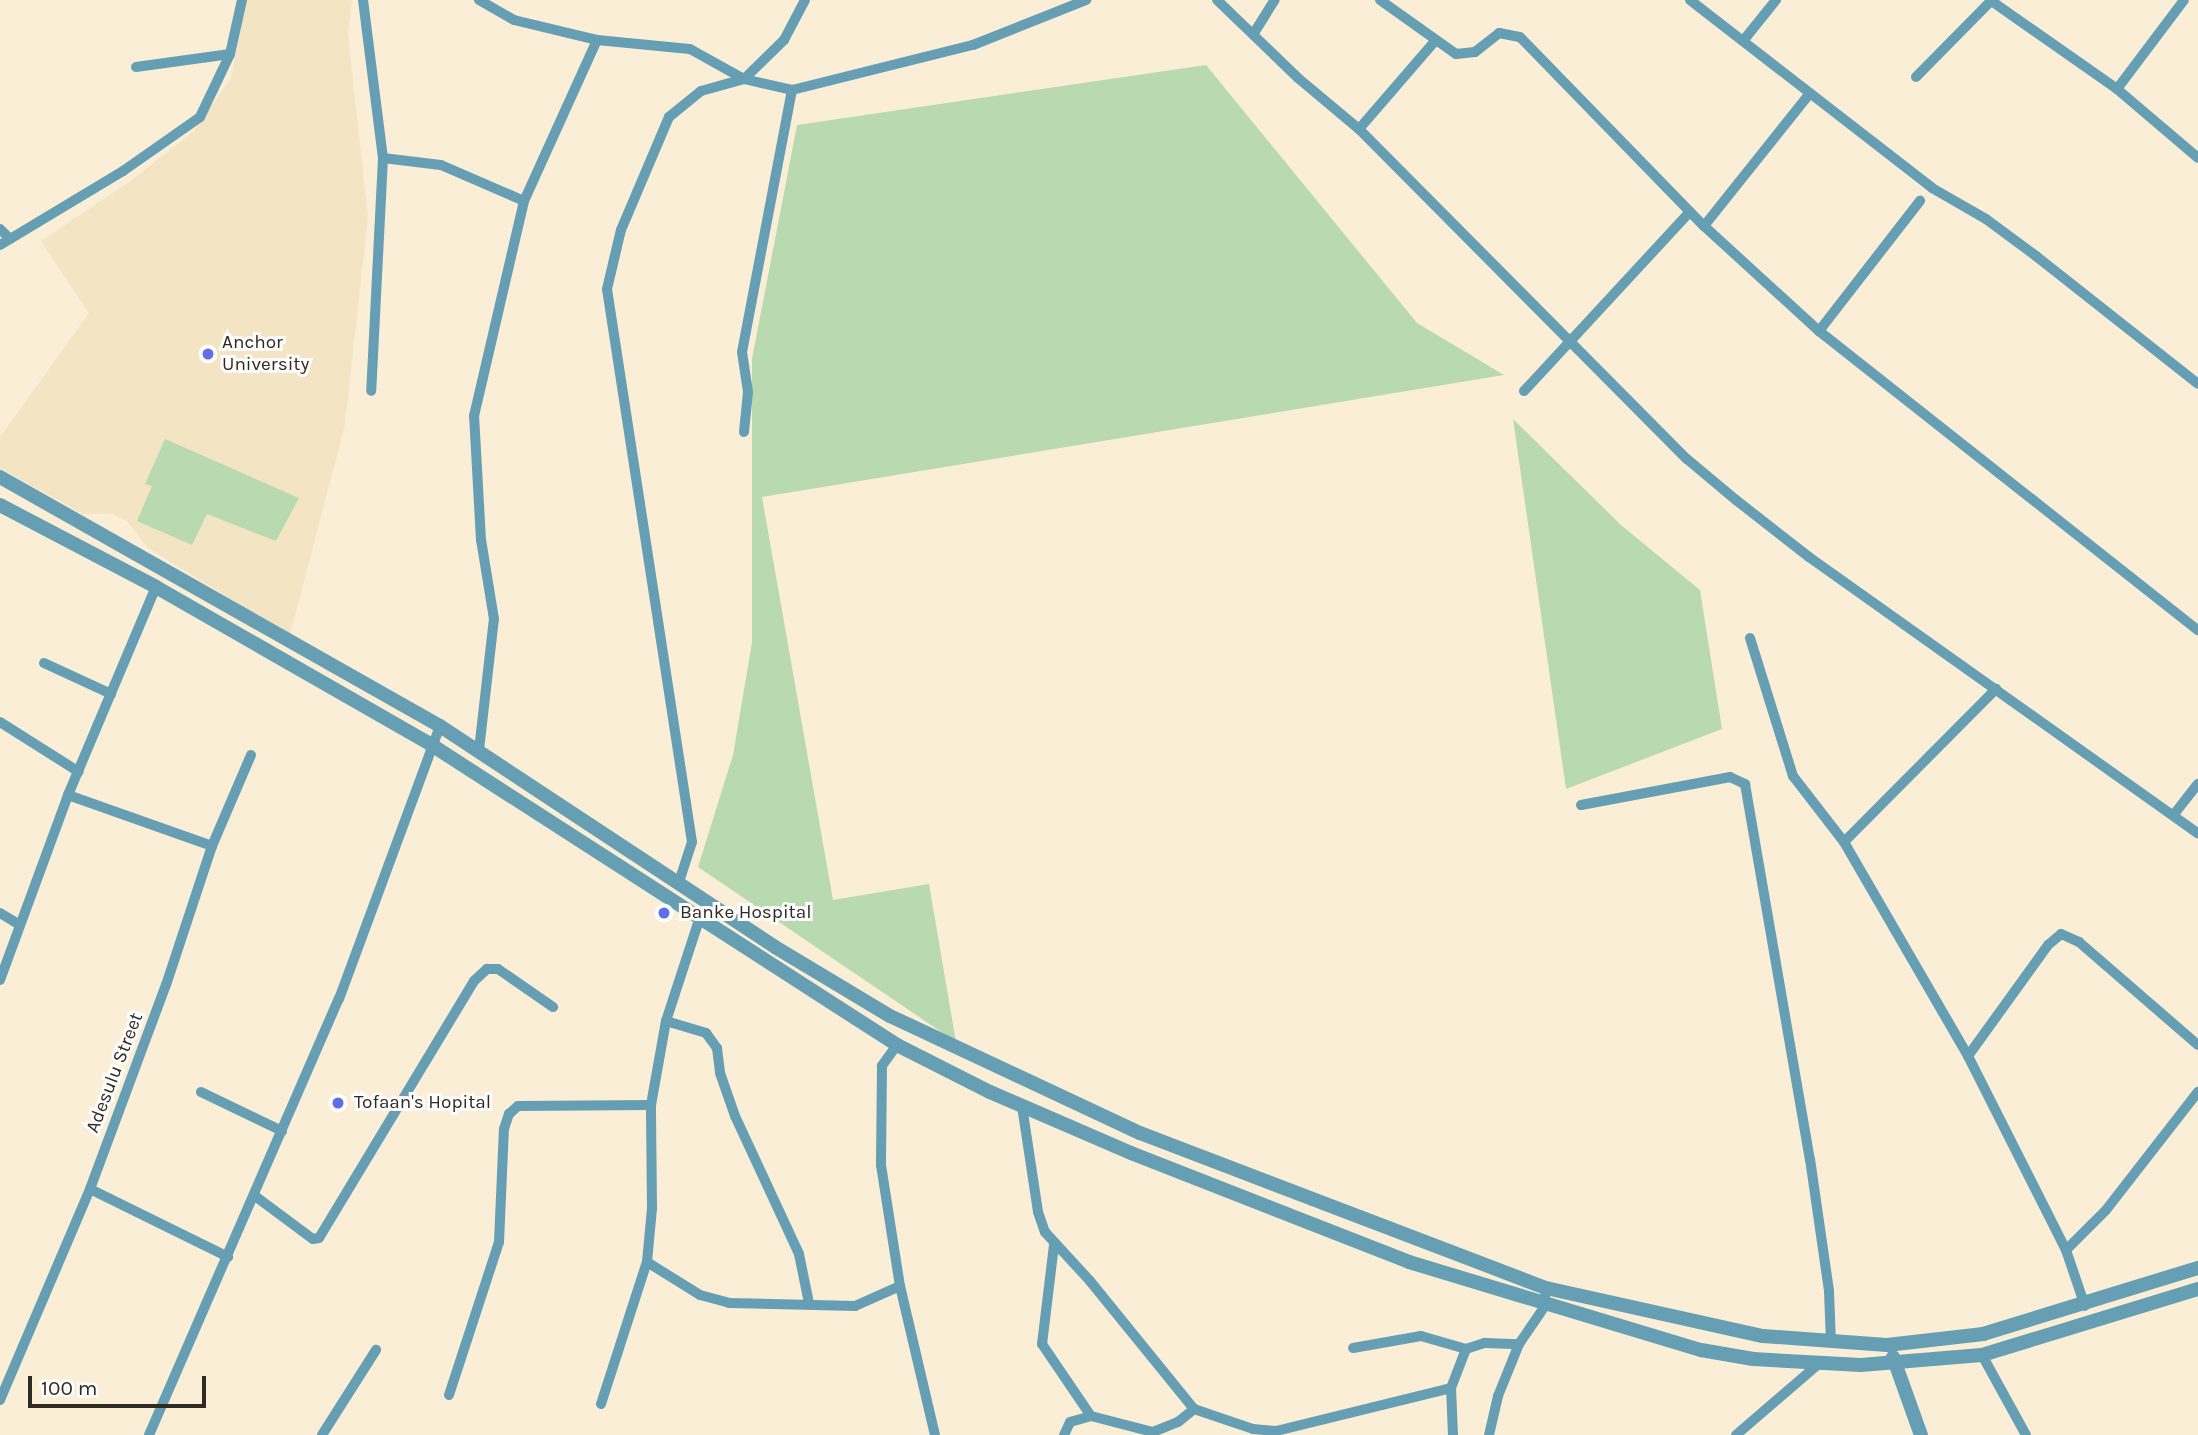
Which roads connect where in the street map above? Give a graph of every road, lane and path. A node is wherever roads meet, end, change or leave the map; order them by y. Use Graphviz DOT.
graph roads {
  1 [pos="242,0"];
  2 [pos="363,0"];
  3 [pos="479,0"];
  4 [pos="804,0"];
  5 [pos="1086,0"];
  6 [pos="1217,0"];
  7 [pos="1275,0"];
  8 [pos="1380,0"];
  9 [pos="1690,0"];
  10 [pos="1776,0"];
  11 [pos="1991,0"];
  12 [pos="2184,0"];
  13 [pos="1254,33"];
  14 [pos="597,40"];
  15 [pos="1743,41"];
  16 [pos="1434,42"];
  17 [pos="230,54"];
  18 [pos="136,67"];
  19 [pos="1916,77"];
  20 [pos="744,79"];
  21 [pos="2117,89"];
  22 [pos="792,90"];
  23 [pos="1810,93"];
  24 [pos="1359,129"];
  25 [pos="383,158"];
  26 [pos="2198,158"];
  27 [pos="524,201"];
  28 [pos="1920,201"];
  29 [pos="1690,212"];
  30 [pos="1704,226"];
  31 [pos="0,229"];
  32 [pos="5,242"];
  33 [pos="1819,331"];
  34 [pos="1570,341"];
  35 [pos="2198,384"];
  36 [pos="370,391"];
  37 [pos="1524,391"];
  38 [pos="744,432"];
  39 [pos="0,477"];
  40 [pos="0,505"];
  41 [pos="156,587"];
  42 [pos="2198,630"];
  43 [pos="1750,638"];
  44 [pos="44,663"];
  45 [pos="1996,689"];
  46 [pos="111,694"];
  47 [pos="0,722"];
  48 [pos="440,726"];
  49 [pos="429,744"];
  50 [pos="479,750"];
  51 [pos="251,755"];
  52 [pos="79,772"];
  53 [pos="2198,784"];
  54 [pos="68,795"];
  55 [pos="1581,804"];
  56 [pos="2175,813"];
  57 [pos="2198,833"];
  58 [pos="1844,842"];
  59 [pos="212,846"];
  60 [pos="679,882"];
  61 [pos="0,913"];
  62 [pos="700,917"];
  63 [pos="20,925"];
  64 [pos="0,980"];
  65 [pos="553,1007"];
  66 [pos="666,1021"];
  67 [pos="897,1045"];
  68 [pos="2198,1045"];
  69 [pos="1968,1056"];
  70 [pos="201,1092"];
  71 [pos="2198,1092"];
  72 [pos="651,1105"];
  73 [pos="1022,1106"];
  74 [pos="282,1131"];
  75 [pos="90,1189"];
  76 [pos="254,1196"];
  77 [pos="1054,1245"];
  78 [pos="2066,1250"];
  79 [pos="228,1256"];
  80 [pos="647,1262"];
  81 [pos="2198,1268"];
  82 [pos="900,1286"];
  83 [pos="1546,1288"];
  84 [pos="2198,1289"];
  85 [pos="809,1303"];
  86 [pos="1545,1306"];
  87 [pos="2085,1306"];
  88 [pos="1831,1342"];
  89 [pos="1519,1344"];
  90 [pos="1887,1345"];
  91 [pos="1353,1348"];
  92 [pos="1466,1349"];
  93 [pos="376,1350"];
  94 [pos="1982,1355"];
  95 [pos="1821,1362"];
  96 [pos="1898,1365"];
  97 [pos="1451,1388"];
  98 [pos="449,1395"];
  99 [pos="0,1400"];
  100 [pos="601,1404"];
  101 [pos="1194,1409"];
  102 [pos="1091,1416"];
  103 [pos="1306,1430"];
  104 [pos="149,1435"];
  105 [pos="322,1435"];
  106 [pos="935,1435"];
  107 [pos="1064,1435"];
  108 [pos="1453,1435"];
  109 [pos="1489,1435"];
  110 [pos="1736,1435"];
  111 [pos="1922,1435"];
  112 [pos="2026,1435"];
  1 -- 17 [label="street"];
  2 -- 25 [label="street"];
  3 -- 14 [label="street"];
  4 -- 20 [label="street"];
  5 -- 22 [label="street"];
  6 -- 13 [label="street"];
  7 -- 13 [label="street"];
  8 -- 16 [label="street"];
  9 -- 15 [label="street"];
  10 -- 15 [label="street"];
  11 -- 19 [label="street"];
  11 -- 21 [label="street"];
  12 -- 21 [label="street"];
  13 -- 24 [label="street"];
  14 -- 20 [label="street"];
  14 -- 27 [label="street"];
  15 -- 23 [label="street"];
  16 -- 24 [label="street"];
  16 -- 29 [label="street"];
  17 -- 18 [label="street"];
  17 -- 32 [label="street"];
  20 -- 22 [label="street"];
  20 -- 60 [label="street"];
  21 -- 26 [label="street"];
  22 -- 38 [label="street"];
  23 -- 30 [label="street"];
  23 -- 35 [label="street"];
  24 -- 34 [label="street"];
  25 -- 27 [label="street"];
  25 -- 36 [label="street"];
  27 -- 50 [label="street"];
  28 -- 33 [label="street"];
  29 -- 30 [label="street"];
  29 -- 34 [label="street"];
  30 -- 33 [label="street"];
  31 -- 32 [label="street"];
  33 -- 42 [label="street"];
  34 -- 37 [label="street"];
  34 -- 45 [label="street"];
  39 -- 48 [label="street"];
  40 -- 41 [label="street"];
  41 -- 46 [label="street"];
  41 -- 49 [label="street"];
  43 -- 58 [label="street"];
  44 -- 46 [label="street"];
  45 -- 56 [label="street"];
  45 -- 58 [label="street"];
  46 -- 52 [label="street"];
  47 -- 52 [label="street"];
  48 -- 49 [label="street"];
  48 -- 50 [label="street"];
  49 -- 62 [label="street"];
  49 -- 74 [label="street"];
  50 -- 60 [label="street"];
  51 -- 59 [label="street, Adesulu Street"];
  52 -- 54 [label="street"];
  53 -- 56 [label="street"];
  54 -- 59 [label="street"];
  54 -- 63 [label="street"];
  55 -- 88 [label="street"];
  56 -- 57 [label="street"];
  58 -- 69 [label="street"];
  59 -- 75 [label="street, Adesulu Street"];
  60 -- 83 [label="street"];
  61 -- 63 [label="street"];
  62 -- 66 [label="street"];
  62 -- 67 [label="street"];
  63 -- 64 [label="street"];
  65 -- 76 [label="street"];
  66 -- 72 [label="street"];
  66 -- 85 [label="street"];
  67 -- 73 [label="street"];
  67 -- 82 [label="street"];
  68 -- 69 [label="street"];
  69 -- 78 [label="street"];
  70 -- 74 [label="street"];
  71 -- 78 [label="street"];
  72 -- 80 [label="street"];
  72 -- 98 [label="street"];
  73 -- 77 [label="street"];
  73 -- 86 [label="street"];
  74 -- 76 [label="street"];
  75 -- 79 [label="street"];
  75 -- 99 [label="street, Adesulu Street"];
  76 -- 79 [label="street"];
  77 -- 101 [label="street"];
  77 -- 102 [label="street"];
  78 -- 87 [label="street"];
  79 -- 104 [label="street"];
  80 -- 85 [label="street"];
  80 -- 100 [label="street"];
  81 -- 87 [label="street"];
  82 -- 85 [label="street"];
  82 -- 106 [label="street"];
  83 -- 86 [label="street"];
  83 -- 88 [label="street"];
  84 -- 94 [label="street"];
  86 -- 89 [label="street"];
  86 -- 95 [label="street"];
  87 -- 90 [label="street"];
  88 -- 90 [label="street"];
  89 -- 92 [label="street"];
  89 -- 109 [label="street"];
  90 -- 96 [label="street"];
  91 -- 92 [label="street"];
  92 -- 97 [label="street"];
  93 -- 105 [label="street"];
  94 -- 96 [label="street"];
  94 -- 112 [label="street"];
  95 -- 96 [label="street"];
  95 -- 110 [label="street"];
  96 -- 111 [label="street"];
  97 -- 103 [label="street"];
  97 -- 108 [label="street"];
  101 -- 102 [label="street"];
  101 -- 103 [label="street"];
  102 -- 107 [label="street"];
}
